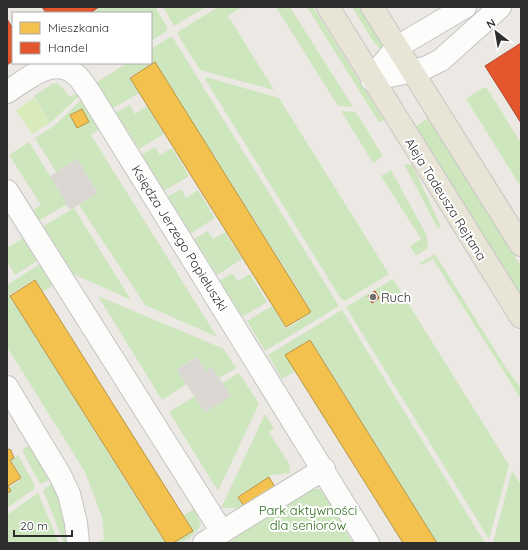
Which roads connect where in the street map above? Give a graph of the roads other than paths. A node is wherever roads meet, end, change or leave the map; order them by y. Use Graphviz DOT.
graph roads {
  1 [pos="328,7"];
  2 [pos="372,7"];
  3 [pos="465,7"];
  4 [pos="500,7"];
  5 [pos="397,47"];
  6 [pos="412,72"];
  7 [pos="372,80"];
  8 [pos="7,92"];
  9 [pos="7,191"];
  10 [pos="521,245"];
  11 [pos="521,317"];
  12 [pos="7,387"];
  13 [pos="324,469"];
  14 [pos="213,537"];
  15 [pos="78,543"];
  16 [pos="368,543"];
  1 -- 7 [label="main road, Aleja Tadeusza Rejtana"];
  2 -- 5 [label="main road"];
  3 -- 5 [label="street"];
  4 -- 6 [label="street"];
  5 -- 6 [label="main road"];
  5 -- 7 [label="street"];
  6 -- 7 [label="street"];
  6 -- 10 [label="main road"];
  7 -- 11 [label="main road, Aleja Tadeusza Rejtana"];
  8 -- 13 [label="street, Księdza Jerzego Popiełuszki"];
  9 -- 14 [label="street"];
  12 -- 15 [label="street"];
  13 -- 14 [label="street"];
  13 -- 16 [label="street, Księdza Jerzego Popiełuszki"];
}
